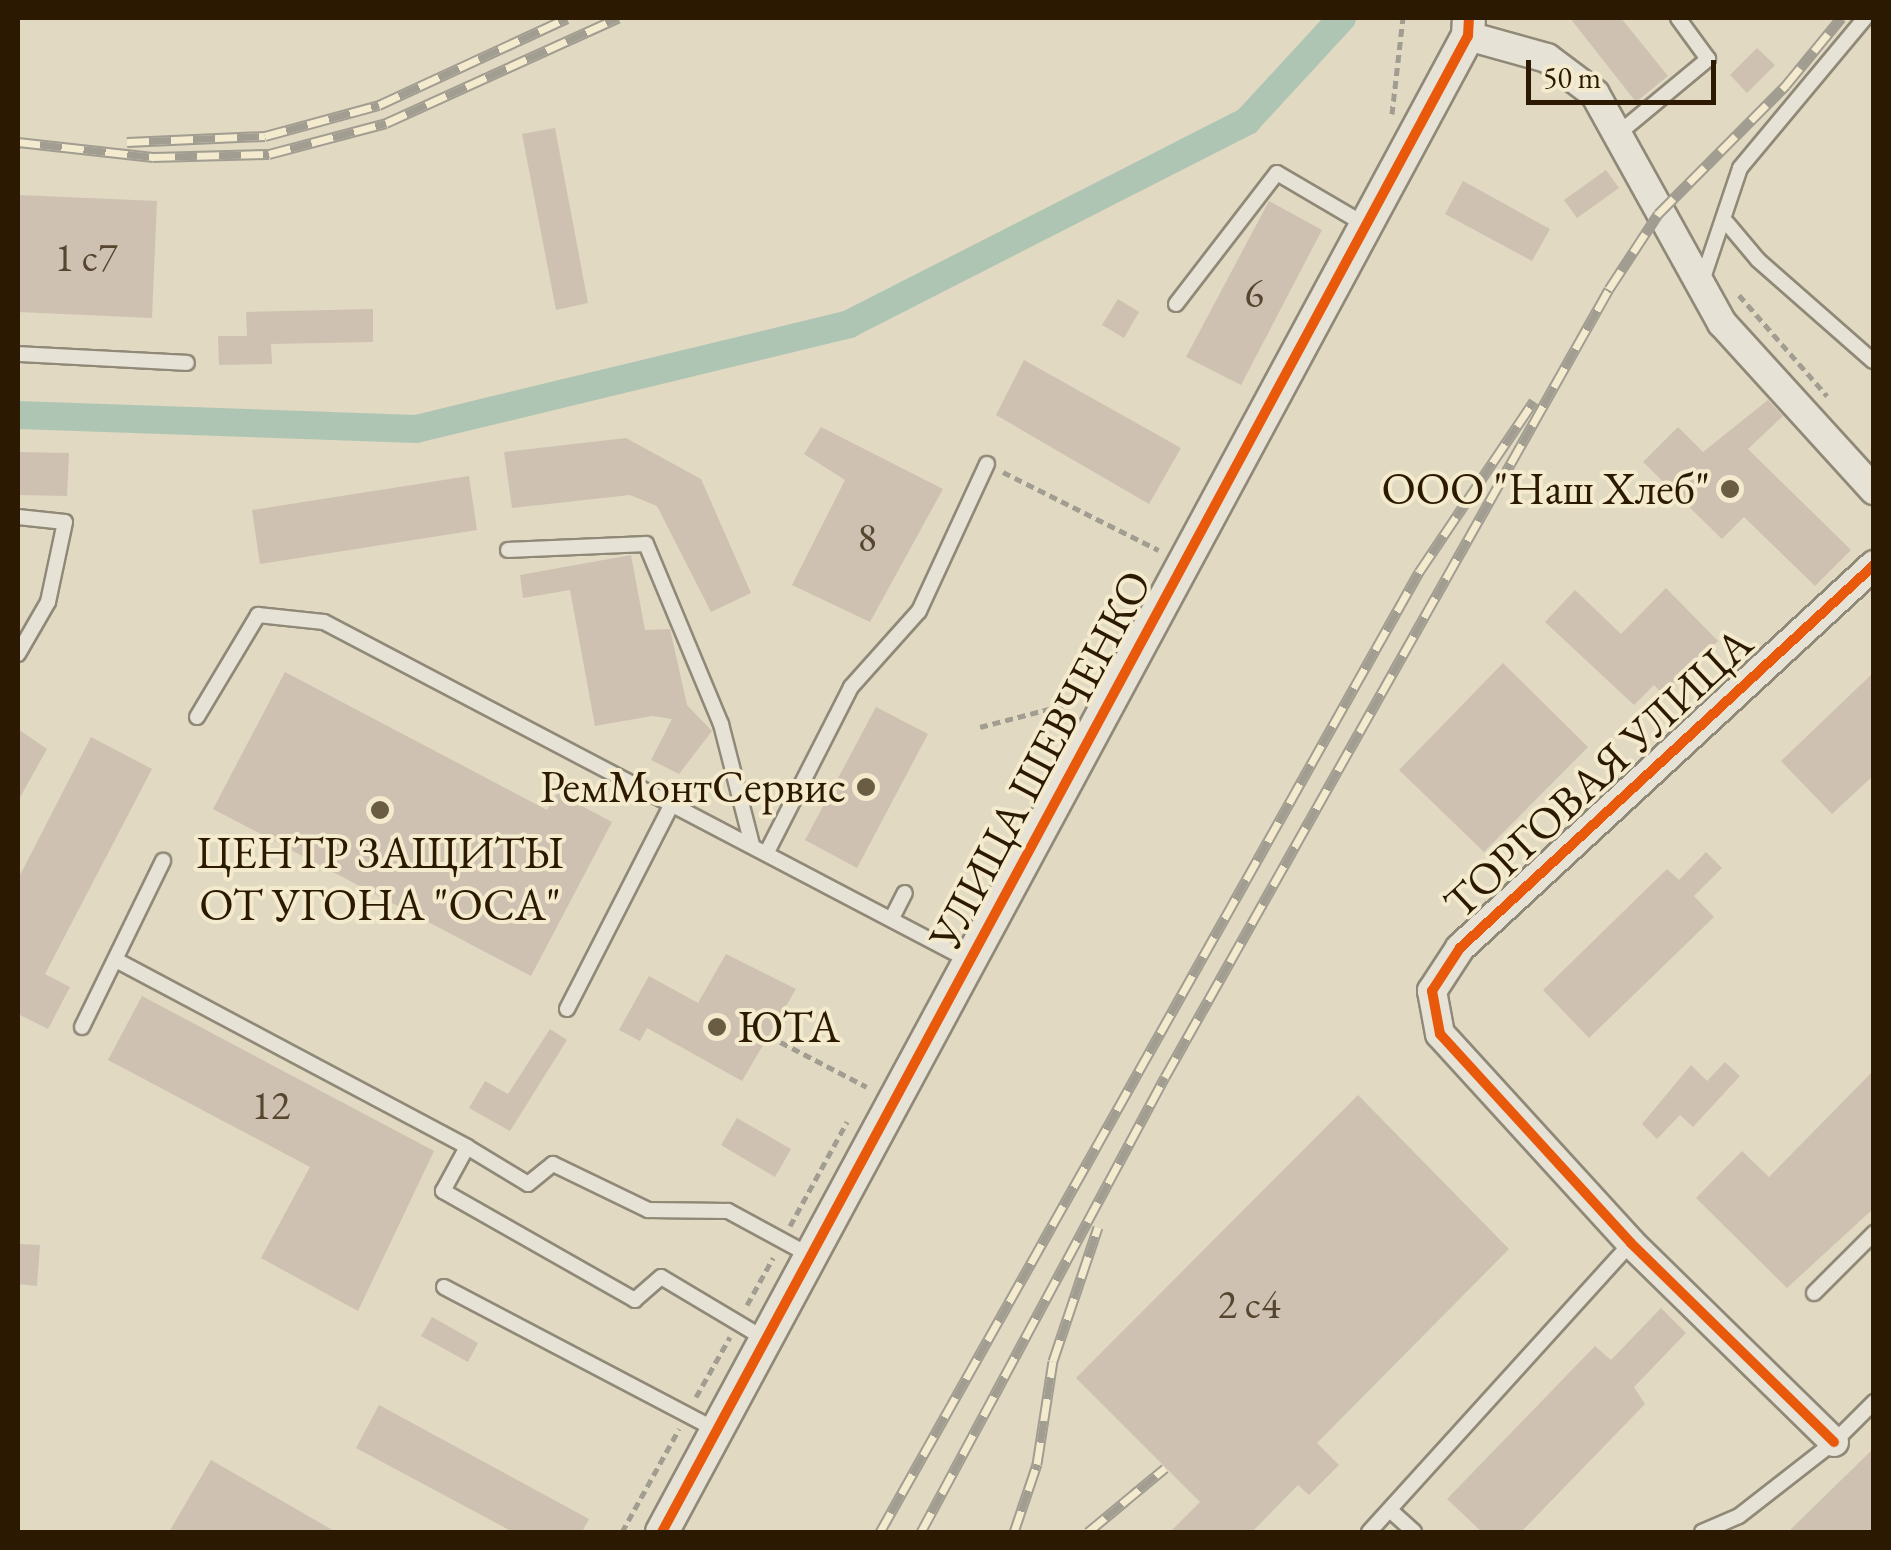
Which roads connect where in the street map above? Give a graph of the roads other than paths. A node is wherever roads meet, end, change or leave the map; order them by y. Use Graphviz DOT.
graph roads {
  1 [pos="1678,18"];
  2 [pos="1865,18"];
  3 [pos="1468,27"];
  4 [pos="1619,133"];
  5 [pos="1364,224"];
  6 [pos="1727,224"];
  7 [pos="1706,274"];
  8 [pos="1176,304"];
  9 [pos="18,354"];
  10 [pos="1873,361"];
  11 [pos="187,363"];
  12 [pos="988,464"];
  13 [pos="1874,490"];
  14 [pos="18,517"];
  15 [pos="508,550"];
  16 [pos="1874,565"];
  17 [pos="18,654"];
  18 [pos="197,717"];
  19 [pos="672,804"];
  20 [pos="752,845"];
  21 [pos="767,852"];
  22 [pos="163,860"];
  23 [pos="905,893"];
  24 [pos="892,918"];
  25 [pos="116,960"];
  26 [pos="972,962"];
  27 [pos="567,1009"];
  28 [pos="82,1026"];
  29 [pos="466,1148"];
  30 [pos="1874,1233"];
  31 [pos="1631,1243"];
  32 [pos="813,1258"];
  33 [pos="444,1287"];
  34 [pos="1814,1293"];
  35 [pos="770,1342"];
  36 [pos="1874,1402"];
  37 [pos="719,1431"];
  38 [pos="1834,1442"];
  39 [pos="1391,1511"];
  40 [pos="662,1532"];
  41 [pos="1369,1532"];
  42 [pos="1414,1532"];
  43 [pos="1702,1532"];
  1 -- 4 [label="lane"];
  2 -- 6 [label="lane"];
  3 -- 4 [label="street"];
  3 -- 5 [label="street, УЛИЦА ШЕВЧЕНКО"];
  4 -- 7 [label="street"];
  5 -- 8 [label="lane"];
  5 -- 26 [label="street, УЛИЦА ШЕВЧЕНКО"];
  6 -- 7 [label="lane"];
  6 -- 10 [label="lane"];
  7 -- 13 [label="street"];
  9 -- 11 [label="lane"];
  12 -- 21 [label="lane"];
  14 -- 17 [label="lane"];
  15 -- 20 [label="lane"];
  16 -- 31 [label="street, ТОРГОВАЯ УЛИЦА"];
  18 -- 19 [label="lane"];
  19 -- 20 [label="lane"];
  19 -- 27 [label="lane"];
  20 -- 21 [label="lane"];
  21 -- 24 [label="lane"];
  22 -- 25 [label="lane"];
  23 -- 24 [label="lane"];
  24 -- 26 [label="lane"];
  25 -- 28 [label="lane"];
  25 -- 29 [label="lane"];
  26 -- 32 [label="street, УЛИЦА ШЕВЧЕНКО"];
  29 -- 32 [label="lane"];
  29 -- 35 [label="lane"];
  30 -- 34 [label="lane"];
  31 -- 38 [label="street, ТОРГОВАЯ УЛИЦА"];
  31 -- 39 [label="lane"];
  32 -- 35 [label="street, УЛИЦА ШЕВЧЕНКО"];
  33 -- 37 [label="lane"];
  35 -- 37 [label="street, УЛИЦА ШЕВЧЕНКО"];
  36 -- 38 [label="lane"];
  37 -- 40 [label="street, УЛИЦА ШЕВЧЕНКО"];
  38 -- 43 [label="lane"];
  39 -- 41 [label="lane"];
  39 -- 42 [label="lane"];
}
